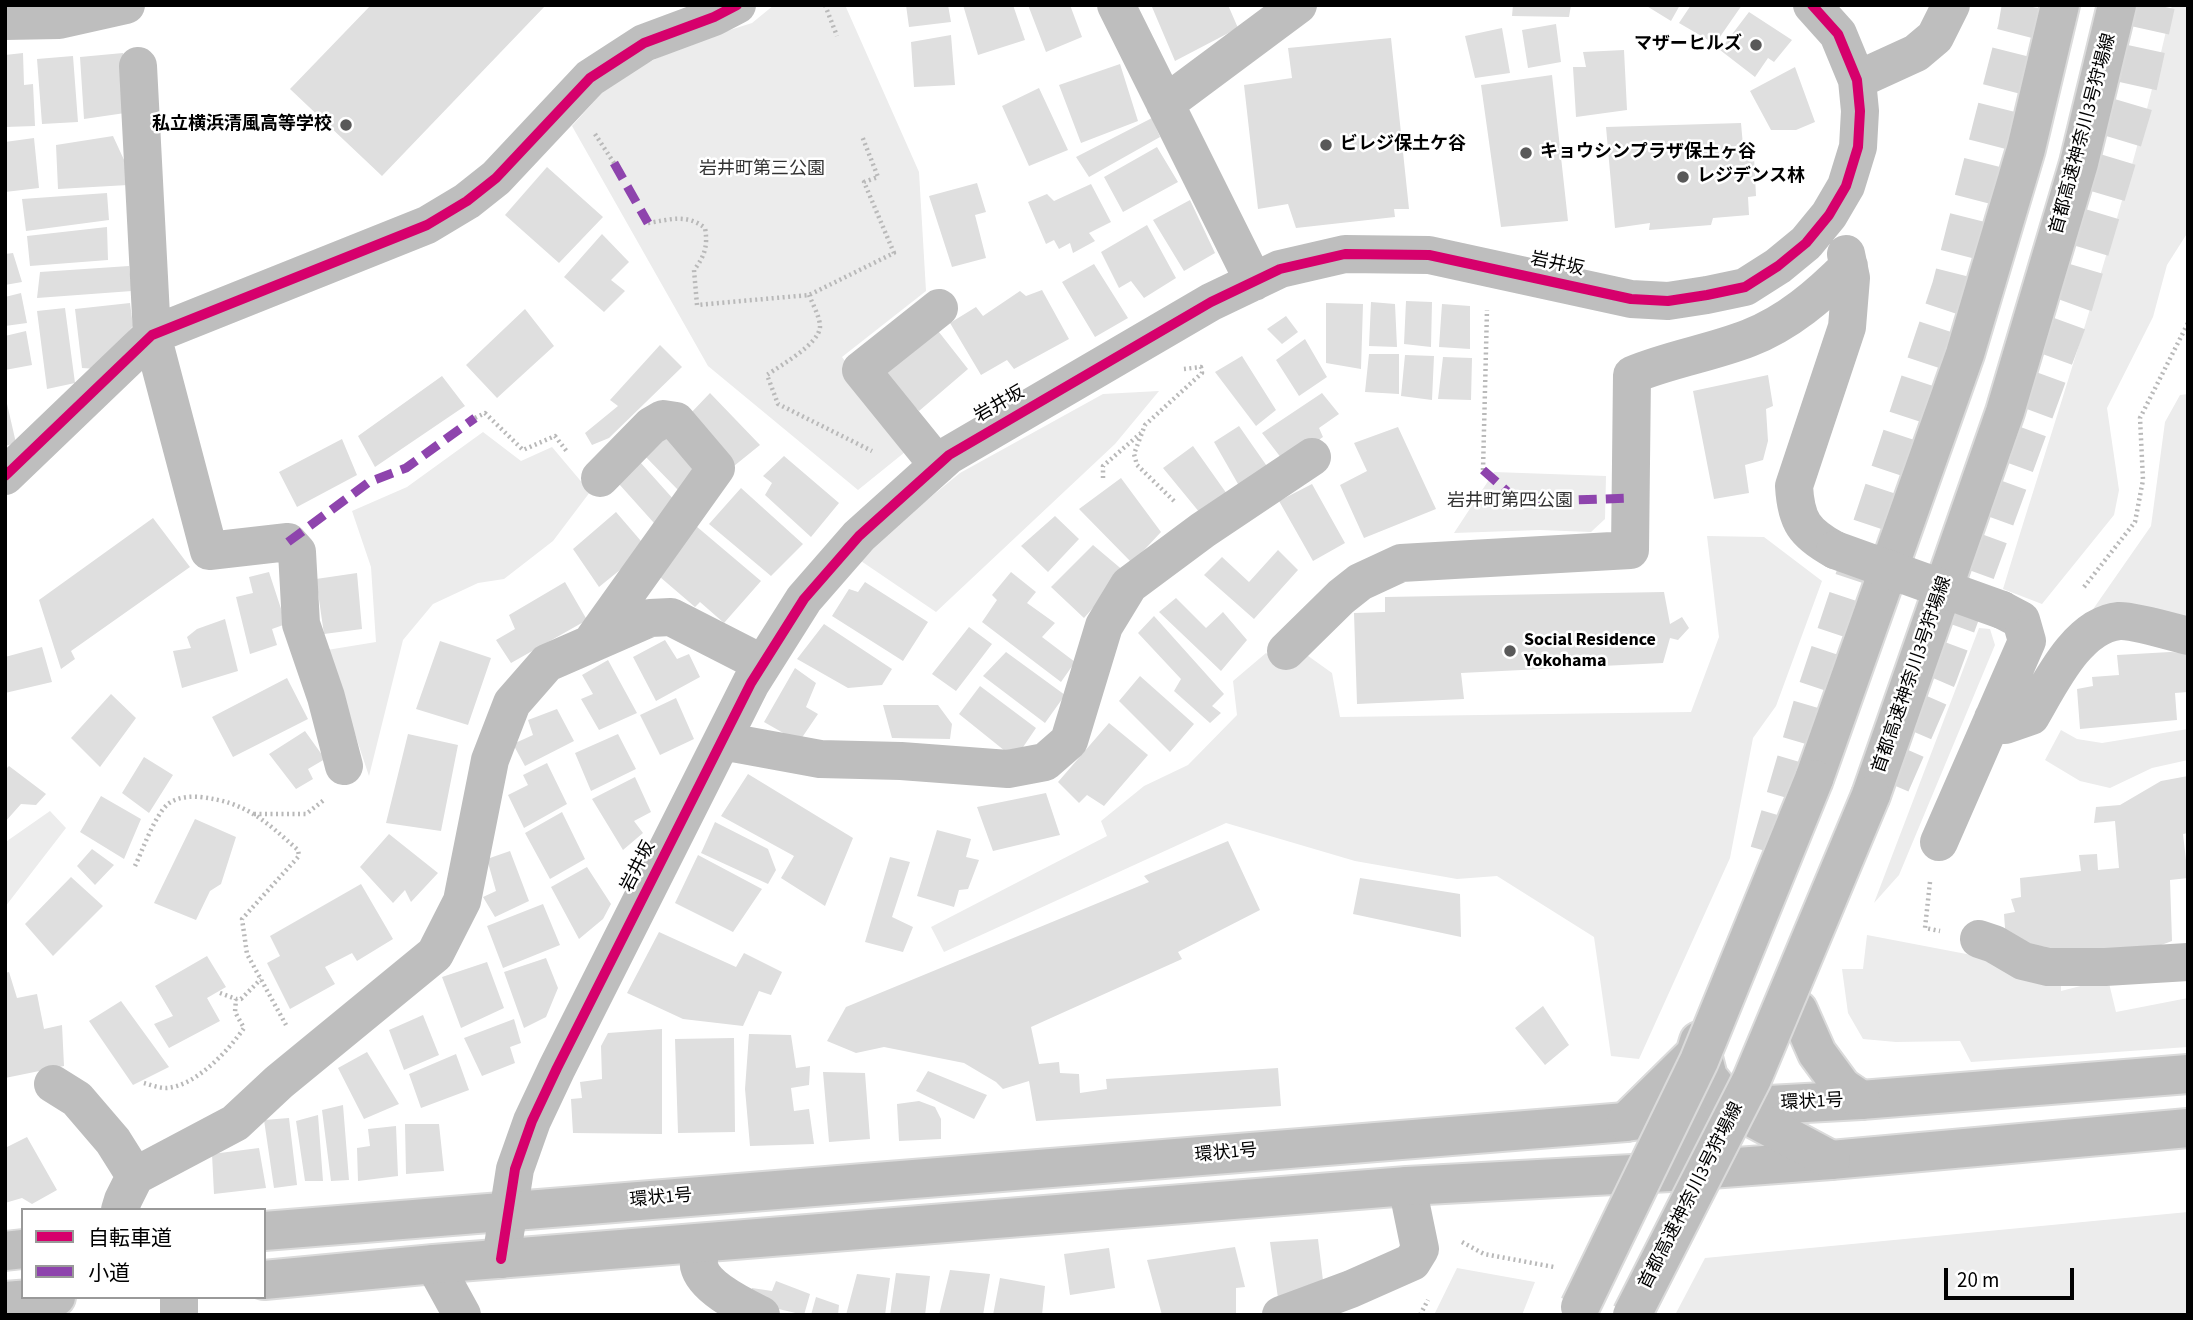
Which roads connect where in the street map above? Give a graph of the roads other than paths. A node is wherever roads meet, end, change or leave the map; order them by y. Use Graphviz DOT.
graph roads {
  1 [pos="737,5"];
  2 [pos="1116,5"];
  3 [pos="1298,5"];
  4 [pos="1812,5"];
  5 [pos="1951,5"];
  6 [pos="2060,5"];
  7 [pos="2118,5"];
  8 [pos="135,10"];
  9 [pos="5,21"];
  10 [pos="138,66"];
  11 [pos="1859,96"];
  12 [pos="1165,104"];
  13 [pos="1829,215"];
  14 [pos="1849,266"];
  15 [pos="1254,282"];
  16 [pos="939,308"];
  17 [pos="152,335"];
  18 [pos="1312,457"];
  19 [pos="5,476"];
  20 [pos="924,477"];
  21 [pos="600,478"];
  22 [pos="2188,636"];
  23 [pos="591,643"];
  24 [pos="1286,651"];
  25 [pos="763,664"];
  26 [pos="1993,718"];
  27 [pos="722,741"];
  28 [pos="344,766"];
  29 [pos="1940,842"];
  30 [pos="1762,874"];
  31 [pos="1837,908"];
  32 [pos="1979,939"];
  33 [pos="2188,962"];
  34 [pos="1798,1010"];
  35 [pos="1699,1042"];
  36 [pos="2188,1074"];
  37 [pos="53,1084"];
  38 [pos="1861,1100"];
  39 [pos="1732,1107"];
  40 [pos="1626,1122"];
  41 [pos="2188,1128"];
  42 [pos="1831,1160"];
  43 [pos="1670,1172"];
  44 [pos="135,1175"];
  45 [pos="1407,1186"];
  46 [pos="121,1208"];
  47 [pos="508,1212"];
  48 [pos="266,1231"];
  49 [pos="702,1242"];
  50 [pos="501,1259"];
  51 [pos="434,1264"];
  52 [pos="266,1280"];
  53 [pos="30,1299"];
  54 [pos="5,1301"];
  55 [pos="1578,1311"];
  56 [pos="462,1315"];
  57 [pos="761,1315"];
  58 [pos="1281,1315"];
  59 [pos="1632,1315"];
  1 -- 17 [label="main road"];
  2 -- 12 [label="main road"];
  3 -- 12 [label="main road"];
  4 -- 11 [label="main road"];
  5 -- 11 [label="main road"];
  6 -- 55 [label="main road, bridge"];
  7 -- 59 [label="main road, 首都高速神奈川3号狩場線, bridge"];
  8 -- 9 [label="main road"];
  10 -- 17 [label="main road"];
  11 -- 13 [label="main road, 岩井坂"];
  12 -- 15 [label="main road"];
  13 -- 14 [label="main road"];
  13 -- 15 [label="main road, 岩井坂"];
  14 -- 24 [label="main road"];
  14 -- 26 [label="main road, bridge"];
  15 -- 20 [label="main road, 岩井坂"];
  16 -- 20 [label="main road"];
  17 -- 19 [label="main road"];
  17 -- 28 [label="main road"];
  18 -- 27 [label="main road"];
  20 -- 25 [label="main road, 岩井坂"];
  21 -- 23 [label="main road"];
  22 -- 26 [label="main road"];
  23 -- 25 [label="main road"];
  23 -- 44 [label="main road"];
  25 -- 27 [label="main road, 岩井坂"];
  26 -- 29 [label="main road"];
  27 -- 47 [label="main road, 岩井坂"];
  30 -- 35 [label="main road"];
  31 -- 34 [label="main road"];
  32 -- 33 [label="main road"];
  34 -- 38 [label="main road"];
  34 -- 39 [label="main road"];
  35 -- 39 [label="main road"];
  35 -- 40 [label="main road"];
  36 -- 38 [label="main road, 環状1号"];
  37 -- 44 [label="main road"];
  38 -- 39 [label="main road, 環状1号"];
  39 -- 40 [label="main road, 環状1号"];
  39 -- 42 [label="main road"];
  39 -- 43 [label="main road"];
  40 -- 47 [label="main road, 環状1号"];
  41 -- 42 [label="main road"];
  42 -- 43 [label="main road"];
  43 -- 45 [label="main road"];
  44 -- 46 [label="main road"];
  45 -- 49 [label="main road"];
  45 -- 58 [label="main road"];
  47 -- 48 [label="main road, 環状1号"];
  47 -- 50 [label="main road, 岩井坂"];
  49 -- 50 [label="main road"];
  49 -- 57 [label="main road"];
  50 -- 51 [label="main road"];
  51 -- 52 [label="main road"];
  51 -- 56 [label="main road"];
  53 -- 54 [label="main road"];
}
